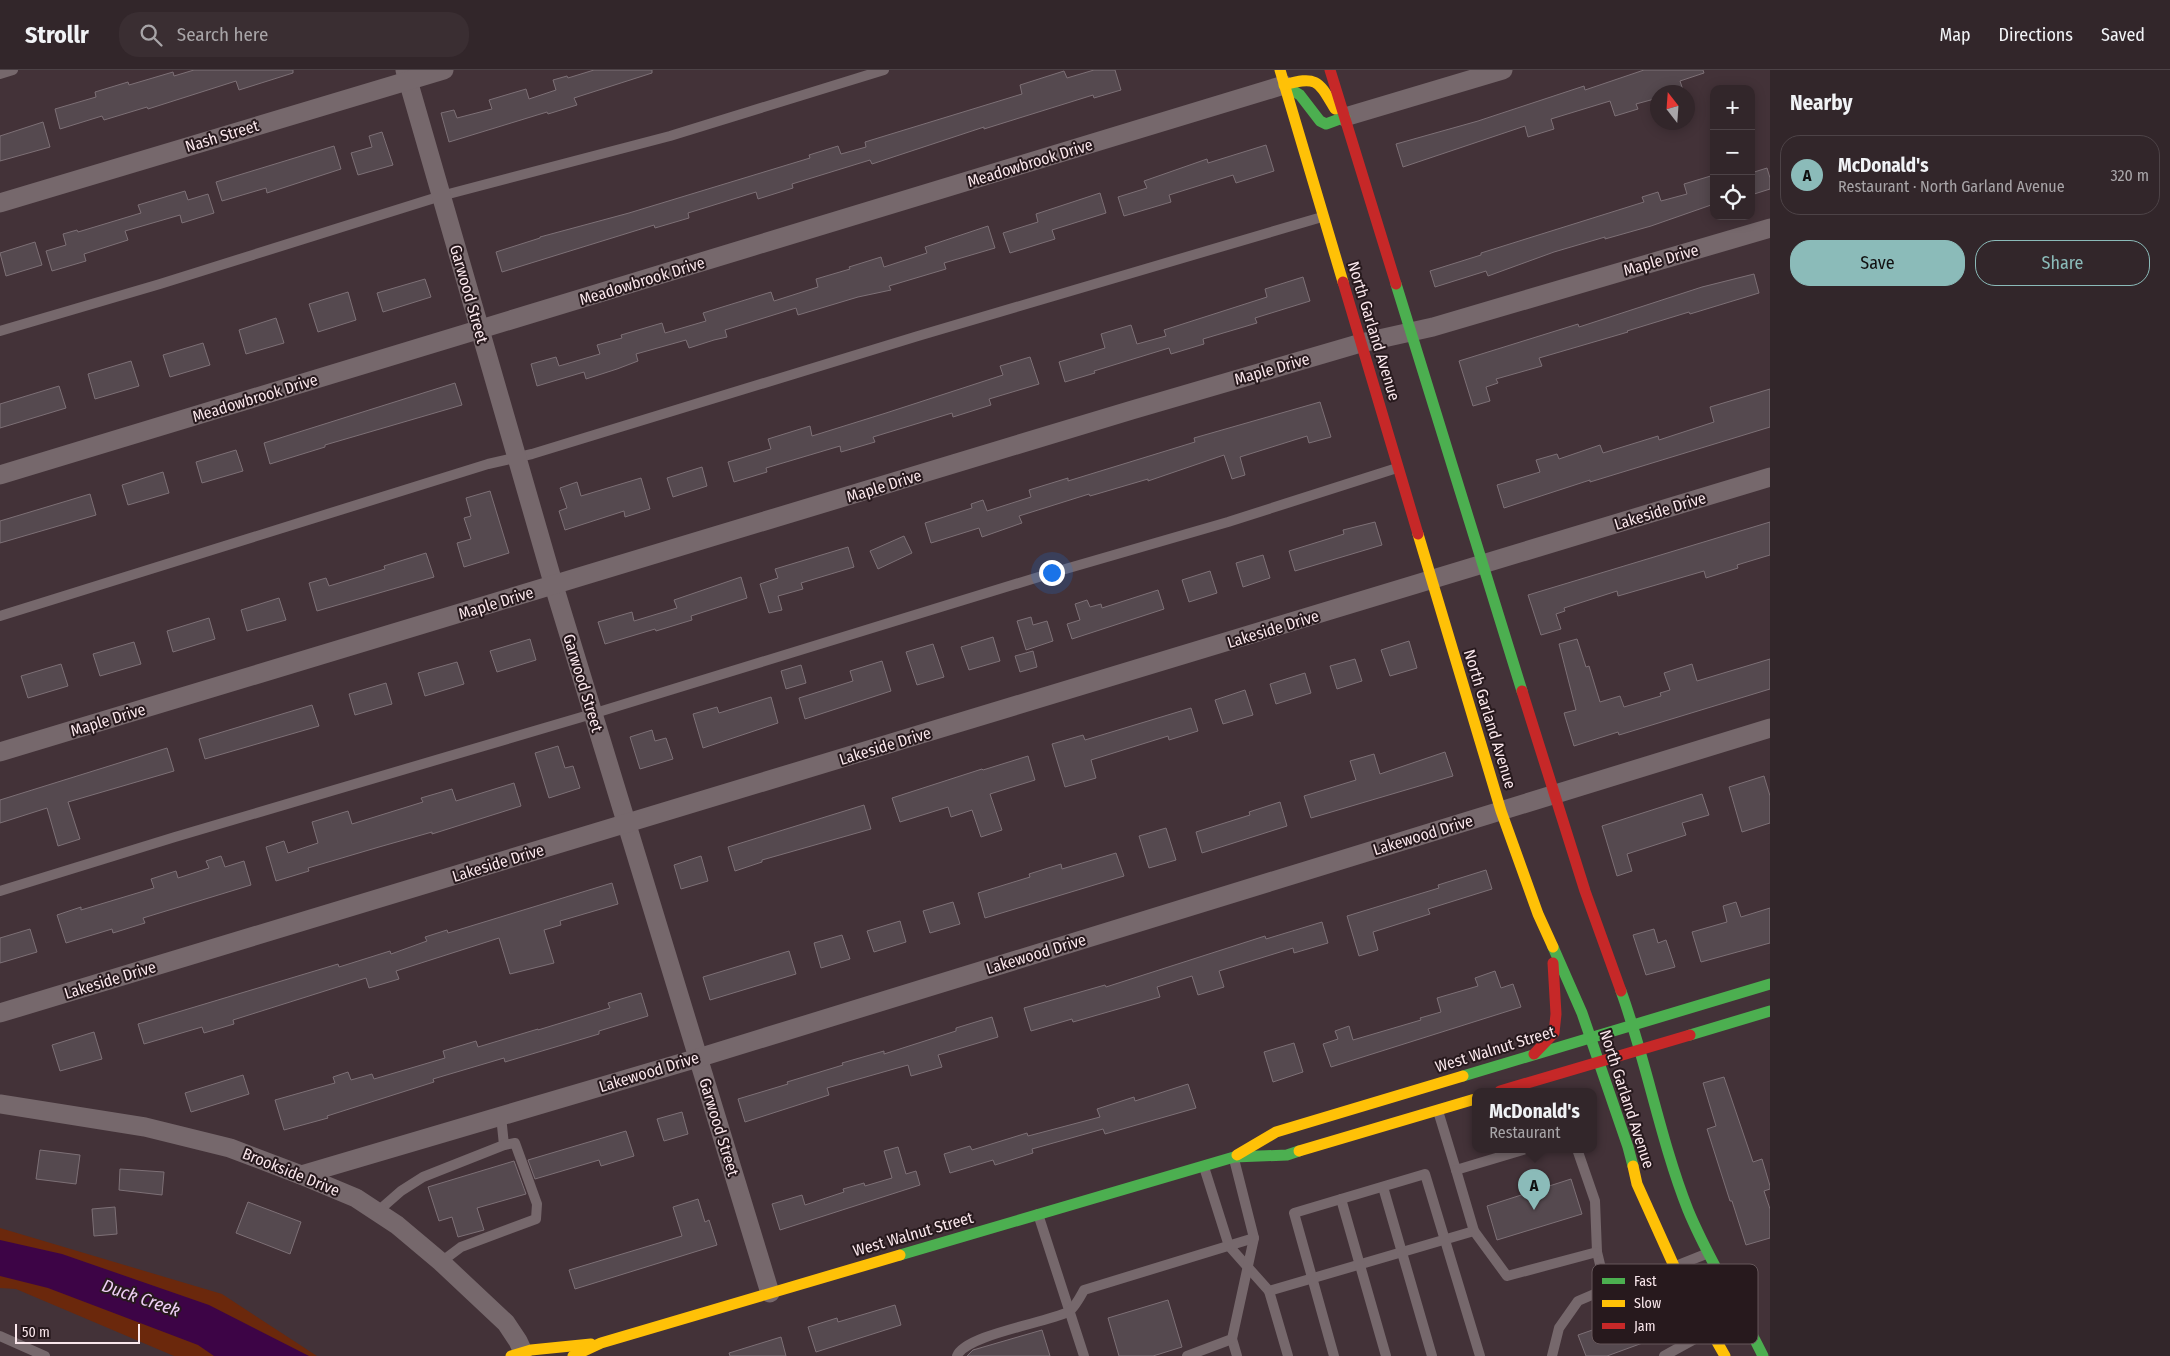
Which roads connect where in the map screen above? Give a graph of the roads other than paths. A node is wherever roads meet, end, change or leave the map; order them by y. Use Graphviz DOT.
graph roads {
  1 [pos="12,70"];
  2 [pos="444,70"];
  3 [pos="884,70"];
  4 [pos="1303,70"];
  5 [pos="1330,70"];
  6 [pos="1503,70"];
  7 [pos="0,74"];
  8 [pos="406,75"];
  9 [pos="1282,78"];
  10 [pos="1345,116"];
  11 [pos="1330,136"];
  12 [pos="1318,159"];
  13 [pos="1313,183"];
  14 [pos="441,196"];
  15 [pos="0,202"];
  16 [pos="1323,216"];
  17 [pos="1770,228"];
  18 [pos="480,330"];
  19 [pos="0,331"];
  20 [pos="1412,332"];
  21 [pos="1361,343"];
  22 [pos="516,457"];
  23 [pos="1398,468"];
  24 [pos="0,475"];
  25 [pos="1770,478"];
  26 [pos="1484,564"];
  27 [pos="1432,580"];
  28 [pos="554,586"];
  29 [pos="0,616"];
  30 [pos="592,714"];
  31 [pos="1770,728"];
  32 [pos="0,752"];
  33 [pos="1554,794"];
  34 [pos="1501,811"];
  35 [pos="626,824"];
  36 [pos="0,891"];
  37 [pos="1552,945"];
  38 [pos="1770,984"];
  39 [pos="1770,1011"];
  40 [pos="0,1013"];
  41 [pos="1632,1024"];
  42 [pos="1591,1037"];
  43 [pos="1640,1049"];
  44 [pos="1534,1054"];
  45 [pos="698,1058"];
  46 [pos="1599,1062"];
  47 [pos="1510,1088"];
  48 [pos="1472,1100"];
  49 [pos="0,1104"];
  50 [pos="1438,1110"];
  51 [pos="501,1116"];
  52 [pos="504,1145"];
  53 [pos="1513,1153"];
  54 [pos="1578,1153"];
  55 [pos="1234,1157"];
  56 [pos="1204,1165"];
  57 [pos="1456,1170"];
  58 [pos="301,1175"];
  59 [pos="1383,1187"];
  60 [pos="1341,1199"];
  61 [pos="377,1212"];
  62 [pos="1038,1214"];
  63 [pos="1474,1231"];
  64 [pos="1254,1238"];
  65 [pos="1446,1239"];
  66 [pos="1229,1246"];
  67 [pos="1402,1252"];
  68 [pos="1597,1252"];
  69 [pos="1707,1254"];
  70 [pos="441,1262"];
  71 [pos="1600,1264"];
  72 [pos="1673,1264"];
  73 [pos="1680,1264"];
  74 [pos="1713,1264"];
  75 [pos="1360,1265"];
  76 [pos="1248,1267"];
  77 [pos="1312,1279"];
  78 [pos="1269,1291"];
  79 [pos="770,1293"];
  80 [pos="1592,1295"];
  81 [pos="1070,1311"];
  82 [pos="0,1336"];
  83 [pos="1232,1339"];
  84 [pos="601,1343"];
  85 [pos="1686,1344"];
  86 [pos="1718,1344"];
  87 [pos="1757,1344"];
  88 [pos="517,1354"];
  89 [pos="45,1356"];
  90 [pos="573,1356"];
  91 [pos="957,1356"];
  92 [pos="1084,1356"];
  93 [pos="1186,1356"];
  94 [pos="1237,1356"];
  95 [pos="1288,1356"];
  96 [pos="1334,1356"];
  97 [pos="1386,1356"];
  98 [pos="1432,1356"];
  99 [pos="1480,1356"];
  100 [pos="1552,1356"];
  101 [pos="1664,1356"];
  102 [pos="1724,1356"];
  103 [pos="1763,1356"];
  1 -- 7 [label="lane"];
  2 -- 8 [label="street, Nash Street"];
  3 -- 14 [label="lane"];
  4 -- 9 [label="main road"];
  5 -- 10 [label="main road, North Garland Avenue"];
  6 -- 10 [label="street"];
  8 -- 14 [label="street, Garwood Street"];
  8 -- 15 [label="street, Nash Street"];
  9 -- 10 [label="main road"];
  9 -- 10 [label="main road"];
  9 -- 13 [label="main road, North Garland Avenue"];
  9 -- 18 [label="street, Meadowbrook Drive"];
  10 -- 11 [label="main road"];
  10 -- 20 [label="main road, North Garland Avenue"];
  12 -- 13 [label="main road"];
  13 -- 16 [label="main road, North Garland Avenue"];
  14 -- 18 [label="street, Garwood Street"];
  14 -- 19 [label="lane"];
  16 -- 21 [label="main road, North Garland Avenue"];
  16 -- 22 [label="lane"];
  17 -- 20 [label="street, Maple Drive"];
  18 -- 22 [label="street, Garwood Street"];
  18 -- 24 [label="street, Meadowbrook Drive"];
  20 -- 21 [label="street, Maple Drive"];
  20 -- 26 [label="main road, North Garland Avenue"];
  21 -- 23 [label="main road, North Garland Avenue"];
  21 -- 28 [label="street, Maple Drive"];
  22 -- 28 [label="street, Garwood Street"];
  22 -- 29 [label="lane"];
  23 -- 27 [label="main road, North Garland Avenue"];
  23 -- 30 [label="lane"];
  25 -- 26 [label="street, Lakeside Drive"];
  26 -- 27 [label="street, Lakeside Drive"];
  26 -- 33 [label="main road, North Garland Avenue"];
  27 -- 34 [label="main road, North Garland Avenue"];
  27 -- 35 [label="street, Lakeside Drive"];
  28 -- 30 [label="street, Garwood Street"];
  28 -- 32 [label="street, Maple Drive"];
  30 -- 35 [label="street, Garwood Street"];
  30 -- 36 [label="lane"];
  31 -- 33 [label="street, Lakewood Drive"];
  33 -- 34 [label="street, Lakewood Drive"];
  33 -- 41 [label="main road, North Garland Avenue"];
  34 -- 37 [label="main road, North Garland Avenue"];
  34 -- 45 [label="street, Lakewood Drive"];
  35 -- 40 [label="street, Lakeside Drive"];
  35 -- 45 [label="street, Garwood Street"];
  37 -- 42 [label="main road, North Garland Avenue"];
  37 -- 44 [label="main road"];
  38 -- 41 [label="main road, West Walnut Street"];
  39 -- 43 [label="main road"];
  41 -- 42 [label="main road, West Walnut Street"];
  41 -- 43 [label="main road, North Garland Avenue"];
  42 -- 44 [label="main road, West Walnut Street"];
  42 -- 46 [label="main road, North Garland Avenue"];
  43 -- 46 [label="main road"];
  43 -- 69 [label="main road, North Garland Avenue"];
  44 -- 55 [label="main road, West Walnut Street"];
  45 -- 51 [label="street, Lakewood Drive"];
  45 -- 79 [label="street, Garwood Street"];
  46 -- 47 [label="main road"];
  46 -- 72 [label="main road, North Garland Avenue"];
  48 -- 50 [label="main road, West Walnut Street"];
  49 -- 58 [label="street, Brookside Drive"];
  50 -- 55 [label="main road, West Walnut Street"];
  50 -- 57 [label="lane"];
  51 -- 52 [label="lane"];
  51 -- 58 [label="street, Lakewood Drive"];
  52 -- 61 [label="lane"];
  52 -- 70 [label="lane"];
  53 -- 57 [label="lane"];
  54 -- 68 [label="lane"];
  55 -- 56 [label="main road, West Walnut Street"];
  55 -- 64 [label="lane"];
  56 -- 62 [label="main road, West Walnut Street"];
  56 -- 66 [label="lane"];
  57 -- 63 [label="lane"];
  58 -- 61 [label="street, Brookside Drive"];
  59 -- 60 [label="lane"];
  59 -- 65 [label="lane"];
  59 -- 67 [label="lane"];
  60 -- 75 [label="lane"];
  60 -- 77 [label="lane"];
  61 -- 70 [label="street, Brookside Drive"];
  62 -- 79 [label="main road, West Walnut Street"];
  62 -- 81 [label="lane"];
  63 -- 65 [label="lane"];
  63 -- 68 [label="lane"];
  64 -- 66 [label="lane"];
  64 -- 76 [label="lane"];
  65 -- 67 [label="lane"];
  65 -- 99 [label="lane"];
  66 -- 76 [label="lane"];
  66 -- 81 [label="lane"];
  67 -- 75 [label="lane"];
  67 -- 98 [label="lane"];
  68 -- 71 [label="lane"];
  69 -- 73 [label="lane"];
  69 -- 74 [label="main road, North Garland Avenue"];
  70 -- 88 [label="street, Brookside Drive"];
  75 -- 77 [label="lane"];
  75 -- 97 [label="lane"];
  76 -- 78 [label="lane"];
  76 -- 83 [label="lane"];
  77 -- 78 [label="lane"];
  77 -- 96 [label="lane"];
  78 -- 95 [label="lane"];
  79 -- 84 [label="main road, West Walnut Street"];
  80 -- 100 [label="lane"];
  81 -- 91 [label="lane"];
  81 -- 92 [label="lane"];
  82 -- 89 [label="lane"];
  83 -- 93 [label="lane"];
  83 -- 94 [label="lane"];
  84 -- 88 [label="main road, West Walnut Street"];
  84 -- 90 [label="main road, West Walnut Street"];
  85 -- 101 [label="lane"];
  86 -- 102 [label="main road, North Garland Avenue"];
  87 -- 103 [label="main road, North Garland Avenue"];
}
